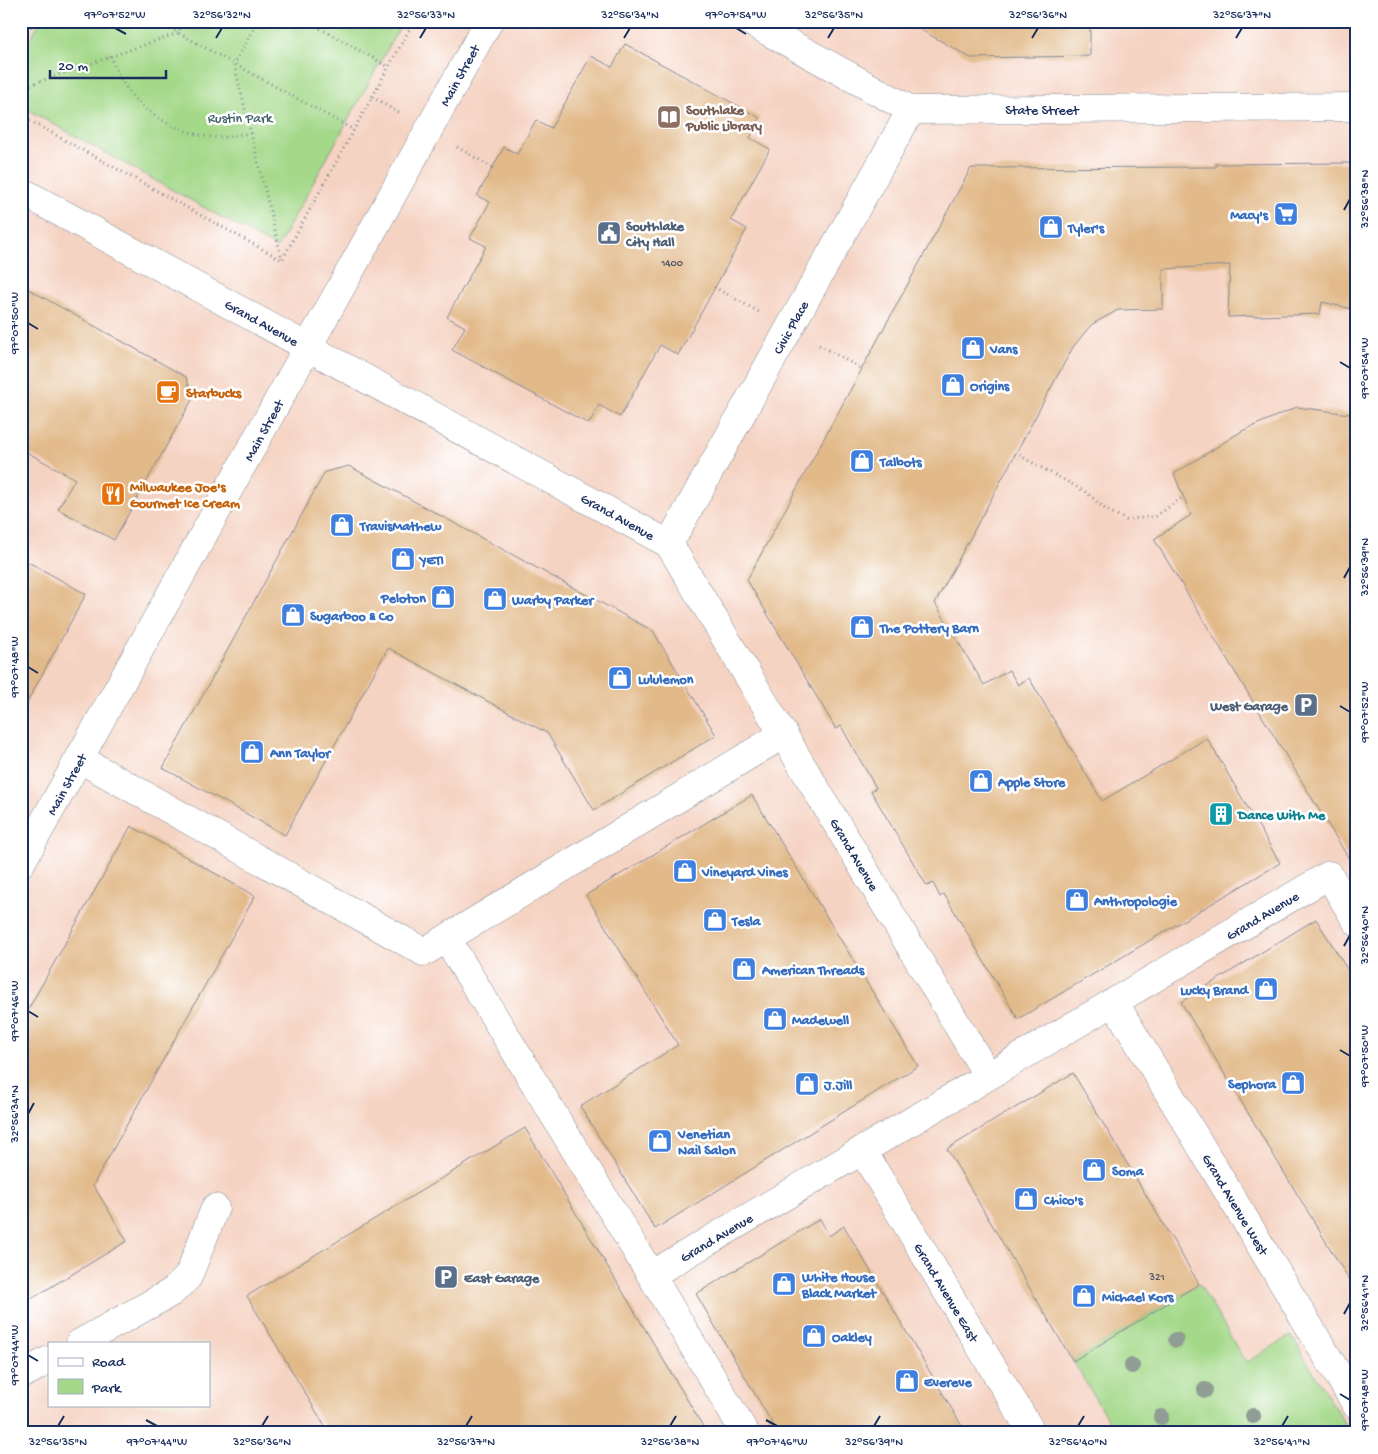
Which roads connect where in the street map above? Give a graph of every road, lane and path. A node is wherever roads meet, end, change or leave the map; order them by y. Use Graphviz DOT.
graph roads {
  1 [pos="34,21"];
  2 [pos="157,21"];
  3 [pos="184,21"];
  4 [pos="258,21"];
  5 [pos="307,21"];
  6 [pos="414,21"];
  7 [pos="489,21"];
  8 [pos="749,21"];
  9 [pos="178,33"];
  10 [pos="21,45"];
  11 [pos="110,56"];
  12 [pos="234,64"];
  13 [pos="389,67"];
  14 [pos="21,88"];
  15 [pos="372,98"];
  16 [pos="1357,107"];
  17 [pos="911,110"];
  18 [pos="21,116"];
  19 [pos="404,116"];
  20 [pos="354,130"];
  21 [pos="250,133"];
  22 [pos="471,156"];
  23 [pos="493,168"];
  24 [pos="21,191"];
  25 [pos="282,260"];
  26 [pos="714,287"];
  27 [pos="763,314"];
  28 [pos="812,342"];
  29 [pos="309,348"];
  30 [pos="862,369"];
  31 [pos="1016,453"];
  32 [pos="1183,497"];
  33 [pos="668,544"];
  34 [pos="784,734"];
  35 [pos="80,759"];
  36 [pos="21,864"];
  37 [pos="1357,922"];
  38 [pos="446,939"];
  39 [pos="1114,1002"];
  40 [pos="988,1076"];
  41 [pos="862,1150"];
  42 [pos="215,1208"];
  43 [pos="651,1275"];
  44 [pos="82,1342"];
  45 [pos="48,1361"];
  46 [pos="21,1375"];
  47 [pos="1353,1392"];
  48 [pos="745,1433"];
  49 [pos="1032,1433"];
  1 -- 10 [label="path"];
  2 -- 9 [label="path"];
  3 -- 9 [label="path"];
  4 -- 12 [label="path"];
  5 -- 13 [label="path"];
  6 -- 13 [label="path"];
  7 -- 29 [label="street, Main Street"];
  8 -- 17 [label="street, State Street"];
  9 -- 11 [label="path"];
  9 -- 12 [label="path"];
  11 -- 14 [label="path"];
  11 -- 21 [label="path"];
  12 -- 20 [label="path"];
  12 -- 21 [label="path"];
  13 -- 15 [label="path"];
  15 -- 19 [label="path"];
  15 -- 20 [label="path"];
  16 -- 17 [label="street, State Street"];
  17 -- 33 [label="street, Civic Place"];
  18 -- 25 [label="path"];
  20 -- 25 [label="path"];
  21 -- 25 [label="path"];
  22 -- 23 [label="path"];
  24 -- 29 [label="street, Grand Avenue"];
  26 -- 27 [label="path"];
  28 -- 30 [label="path"];
  29 -- 33 [label="street, Grand Avenue"];
  29 -- 35 [label="street, Main Street"];
  31 -- 32 [label="path"];
  33 -- 34 [label="street, Grand Avenue"];
  34 -- 38 [label="street"];
  34 -- 40 [label="street, Grand Avenue"];
  35 -- 36 [label="street, Main Street"];
  35 -- 38 [label="street"];
  37 -- 39 [label="street, Grand Avenue"];
  38 -- 43 [label="street"];
  39 -- 40 [label="street, Grand Avenue"];
  39 -- 47 [label="street, Grand Avenue West"];
  40 -- 41 [label="street, Grand Avenue"];
  41 -- 43 [label="street, Grand Avenue"];
  41 -- 49 [label="street, Grand Avenue East"];
  42 -- 44 [label="street"];
  43 -- 48 [label="street"];
  45 -- 46 [label="street"];
}
